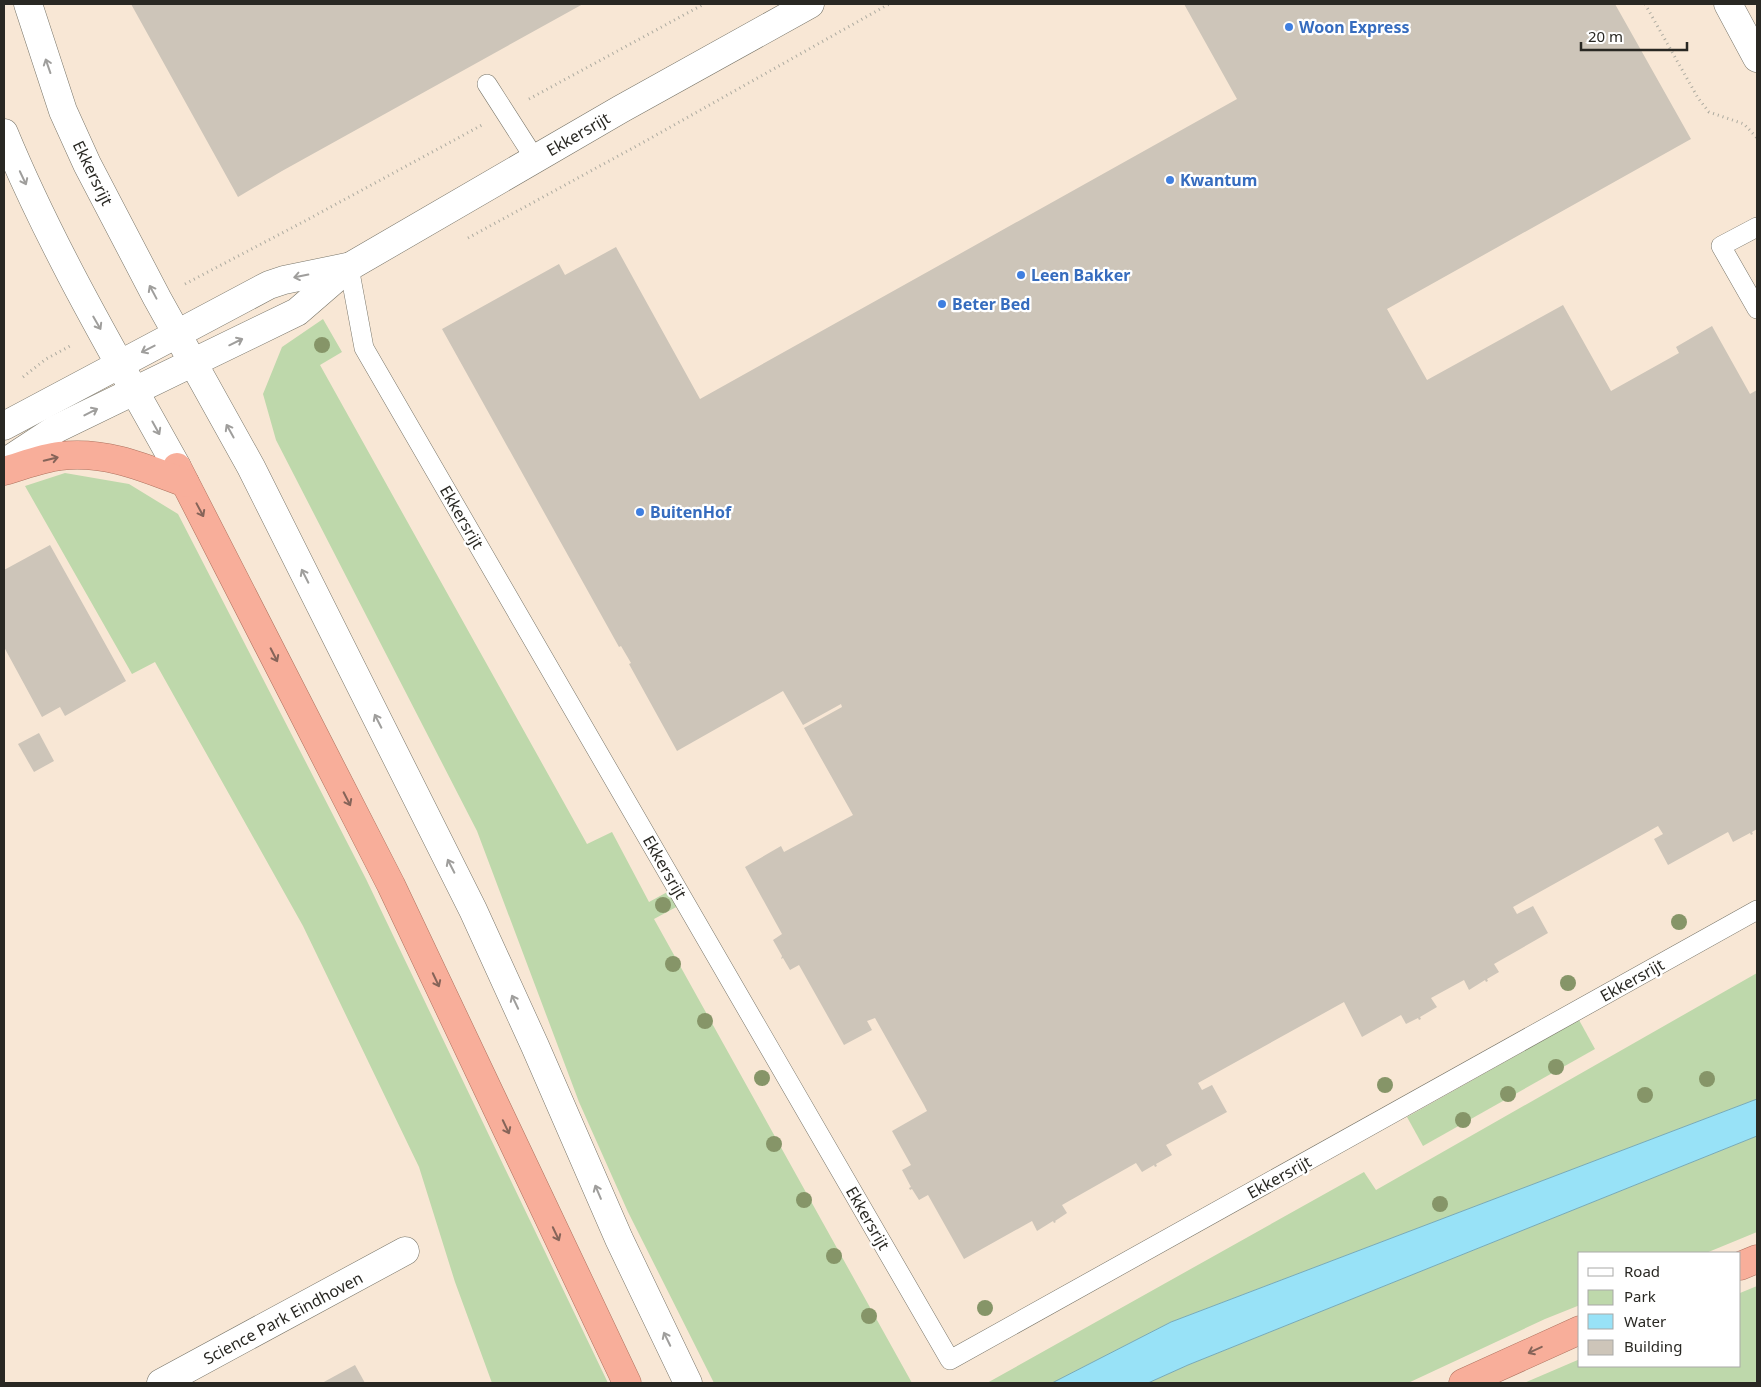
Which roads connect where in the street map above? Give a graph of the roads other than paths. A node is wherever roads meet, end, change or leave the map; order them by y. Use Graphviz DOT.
graph roads {
  1 [pos="28,4"];
  2 [pos="810,4"];
  3 [pos="1728,4"];
  4 [pos="1757,58"];
  5 [pos="487,84"];
  6 [pos="4,134"];
  7 [pos="535,159"];
  8 [pos="1757,227"];
  9 [pos="349,267"];
  10 [pos="1757,309"];
  11 [pos="177,334"];
  12 [pos="192,363"];
  13 [pos="120,364"];
  14 [pos="134,390"];
  15 [pos="4,426"];
  16 [pos="4,463"];
  17 [pos="4,471"];
  18 [pos="181,475"];
  19 [pos="1757,910"];
  20 [pos="405,1251"];
  21 [pos="1757,1260"];
  22 [pos="1741,1266"];
  23 [pos="1578,1331"];
  24 [pos="161,1383"];
  25 [pos="628,1383"];
  26 [pos="688,1383"];
  27 [pos="1463,1383"];
  11 -- 1 [label="main road, Ekkersrijt, one-way"];
  2 -- 7 [label="main road, Ekkersrijt"];
  3 -- 4 [label="main road"];
  5 -- 7 [label="lane"];
  6 -- 13 [label="main road, one-way"];
  7 -- 9 [label="main road, Ekkersrijt"];
  8 -- 10 [label="lane"];
  9 -- 11 [label="main road, Ekkersrijt, one-way"];
  12 -- 9 [label="main road, Ekkersrijt, one-way"];
  9 -- 19 [label="lane, Ekkersrijt"];
  11 -- 12 [label="main road, Ekkersrijt"];
  11 -- 13 [label="main road, Ekkersrijt, one-way"];
  12 -- 14 [label="main road, Ekkersrijt"];
  26 -- 12 [label="main road, Ekkersrijt, one-way"];
  13 -- 14 [label="main road"];
  13 -- 15 [label="main road"];
  16 -- 14 [label="main road, one-way"];
  14 -- 18 [label="main road, one-way"];
  17 -- 18 [label="highway, one-way"];
  18 -- 25 [label="highway, one-way"];
  20 -- 24 [label="main road, Science Park Eindhoven"];
  21 -- 22 [label="highway"];
  23 -- 27 [label="highway, one-way"];
}
